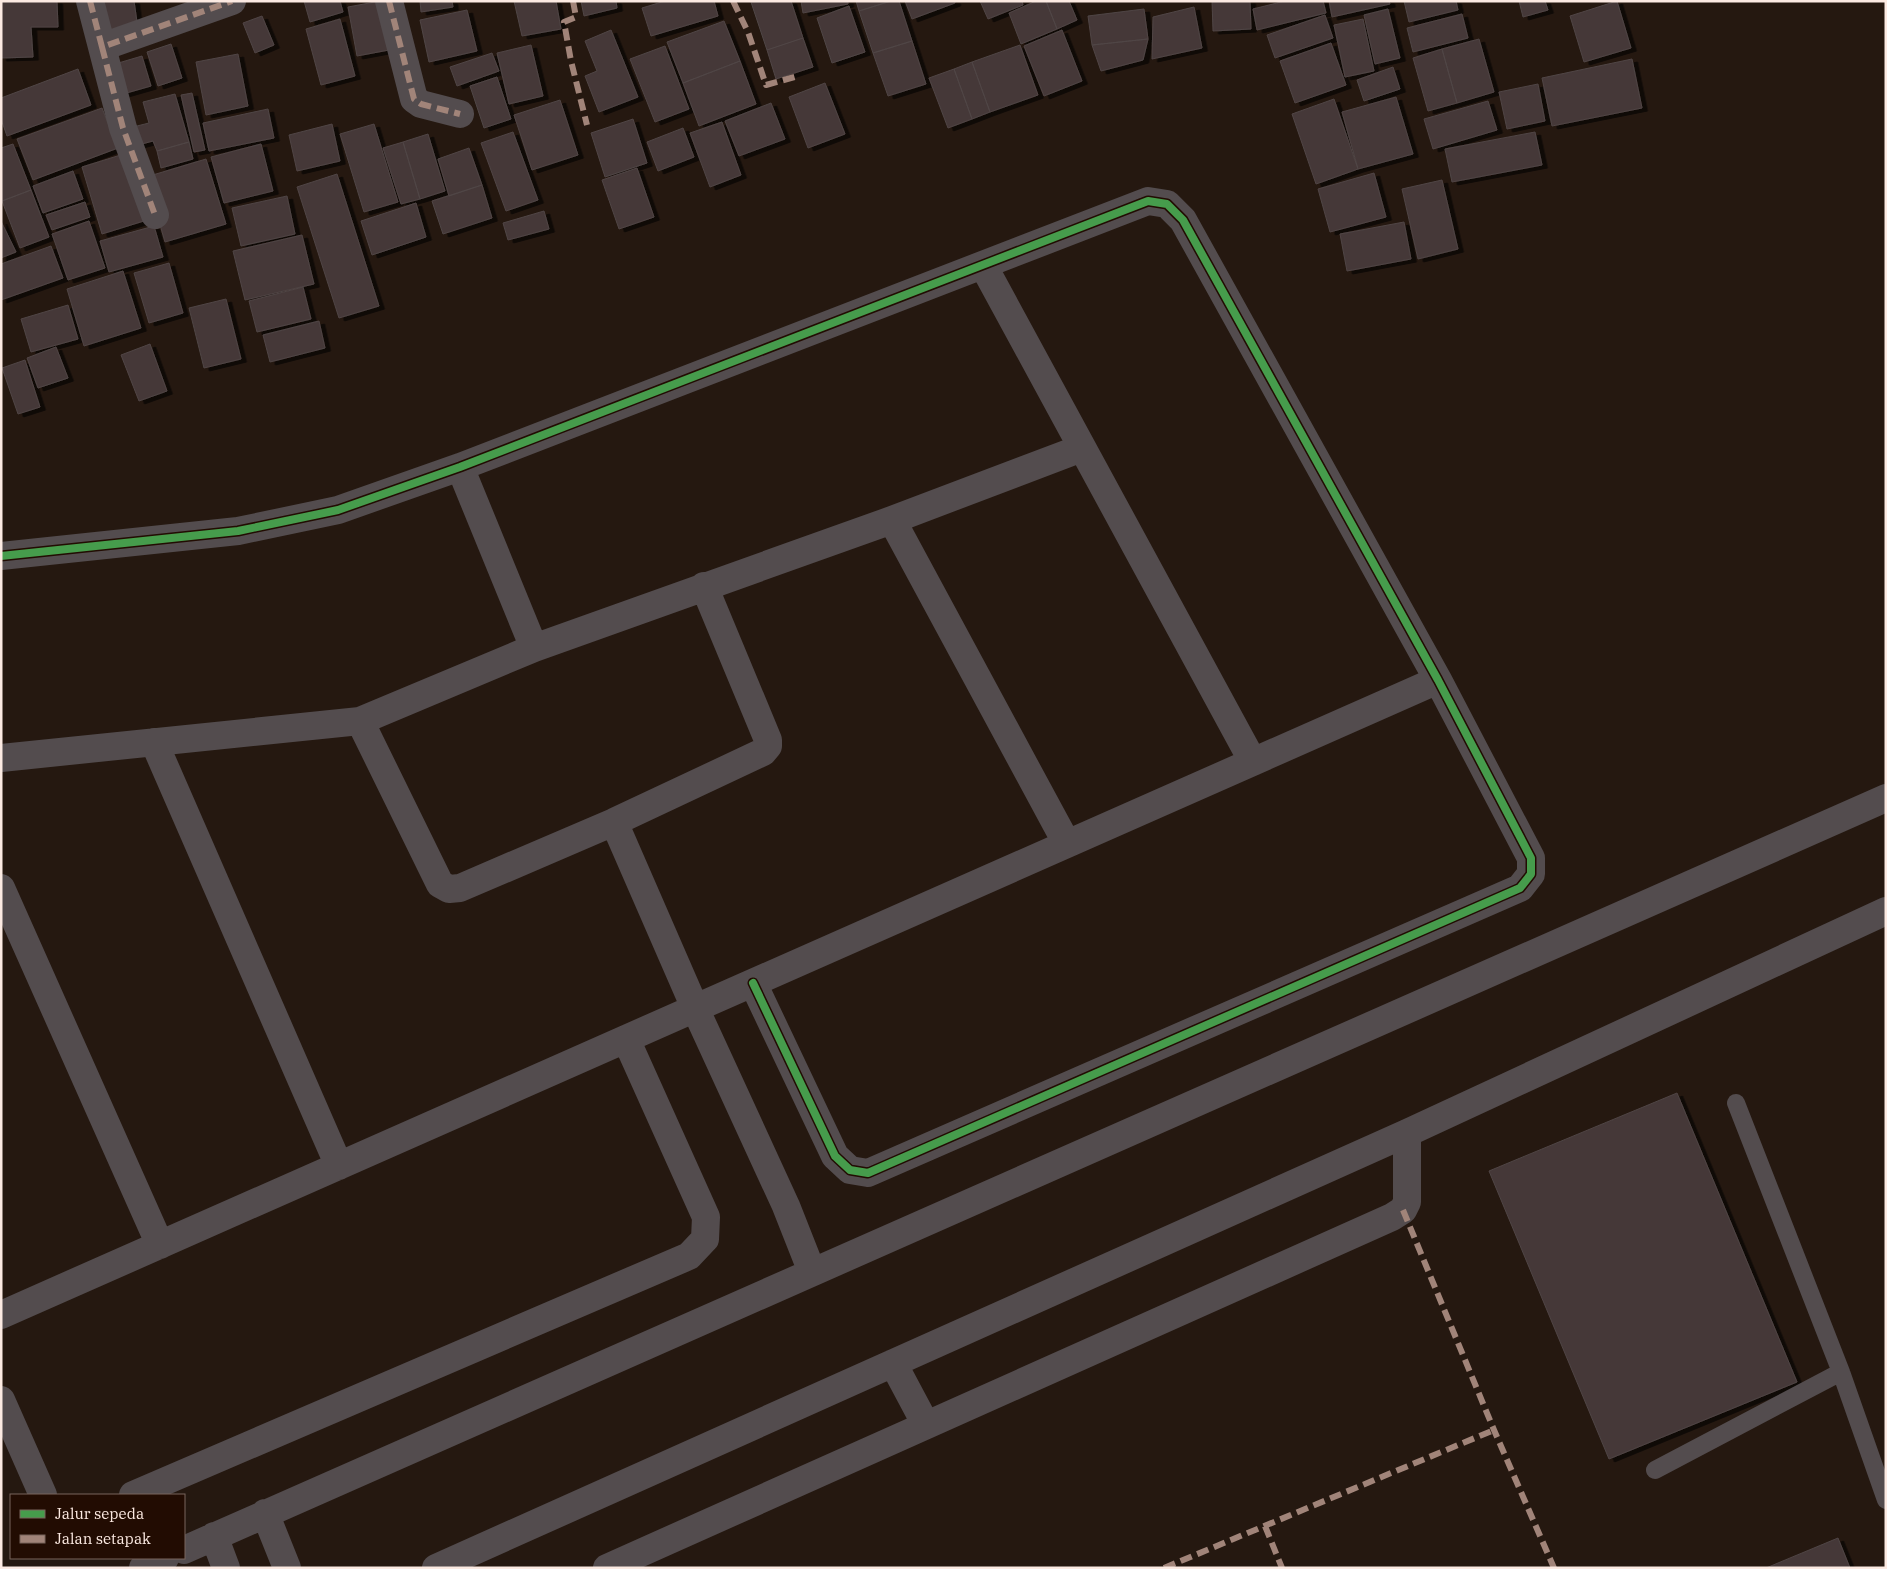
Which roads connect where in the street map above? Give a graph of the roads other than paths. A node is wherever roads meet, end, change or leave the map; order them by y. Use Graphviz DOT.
graph roads {
  1 [pos="90,1"];
  2 [pos="232,1"];
  3 [pos="388,1"];
  4 [pos="102,47"];
  5 [pos="460,114"];
  6 [pos="156,215"];
  7 [pos="983,266"];
  8 [pos="1082,448"];
  9 [pos="460,467"];
  10 [pos="892,520"];
  11 [pos="1,556"];
  12 [pos="704,586"];
  13 [pos="534,648"];
  14 [pos="1438,680"];
  15 [pos="360,721"];
  16 [pos="154,742"];
  17 [pos="1,758"];
  18 [pos="1253,762"];
  19 [pos="1886,798"];
  20 [pos="614,822"];
  21 [pos="1067,844"];
  22 [pos="1,888"];
  23 [pos="1886,911"];
  24 [pos="753,983"];
  25 [pos="696,1008"];
  26 [pos="626,1039"];
  27 [pos="1736,1103"];
  28 [pos="1407,1133"];
  29 [pos="339,1166"];
  30 [pos="160,1245"];
  31 [pos="812,1272"];
  32 [pos="1,1315"];
  33 [pos="893,1363"];
  34 [pos="1841,1372"];
  35 [pos="1,1400"];
  36 [pos="926,1425"];
  37 [pos="1655,1470"];
  38 [pos="43,1494"];
  39 [pos="135,1494"];
  40 [pos="1886,1500"];
  41 [pos="266,1513"];
  42 [pos="214,1536"];
  43 [pos="185,1550"];
  44 [pos="284,1558"];
  45 [pos="163,1559"];
  46 [pos="143,1568"];
  47 [pos="226,1568"];
  48 [pos="436,1568"];
  49 [pos="607,1568"];
  1 -- 4 [label="street"];
  2 -- 4 [label="street"];
  3 -- 5 [label="street"];
  4 -- 6 [label="street"];
  7 -- 8 [label="street"];
  7 -- 9 [label="street"];
  7 -- 14 [label="street"];
  8 -- 10 [label="street"];
  8 -- 18 [label="street"];
  9 -- 11 [label="street"];
  9 -- 13 [label="street"];
  10 -- 12 [label="street"];
  10 -- 21 [label="street"];
  12 -- 13 [label="street"];
  12 -- 20 [label="street"];
  13 -- 15 [label="street"];
  14 -- 18 [label="street"];
  14 -- 24 [label="street"];
  15 -- 16 [label="street"];
  15 -- 20 [label="street"];
  16 -- 17 [label="street"];
  16 -- 29 [label="street"];
  18 -- 21 [label="street"];
  19 -- 31 [label="street"];
  20 -- 25 [label="street"];
  21 -- 24 [label="street"];
  22 -- 30 [label="street"];
  23 -- 28 [label="street"];
  24 -- 25 [label="street"];
  25 -- 26 [label="street"];
  25 -- 31 [label="street"];
  26 -- 29 [label="street"];
  26 -- 39 [label="street"];
  27 -- 34 [label="lane"];
  28 -- 33 [label="street"];
  28 -- 36 [label="street"];
  29 -- 30 [label="street"];
  30 -- 32 [label="street"];
  31 -- 41 [label="street"];
  33 -- 36 [label="street"];
  33 -- 48 [label="street"];
  34 -- 37 [label="lane"];
  34 -- 40 [label="lane"];
  35 -- 38 [label="street"];
  36 -- 49 [label="street"];
  41 -- 42 [label="street"];
  41 -- 44 [label="street"];
  42 -- 43 [label="street"];
  42 -- 47 [label="street"];
  45 -- 46 [label="street"];
}
